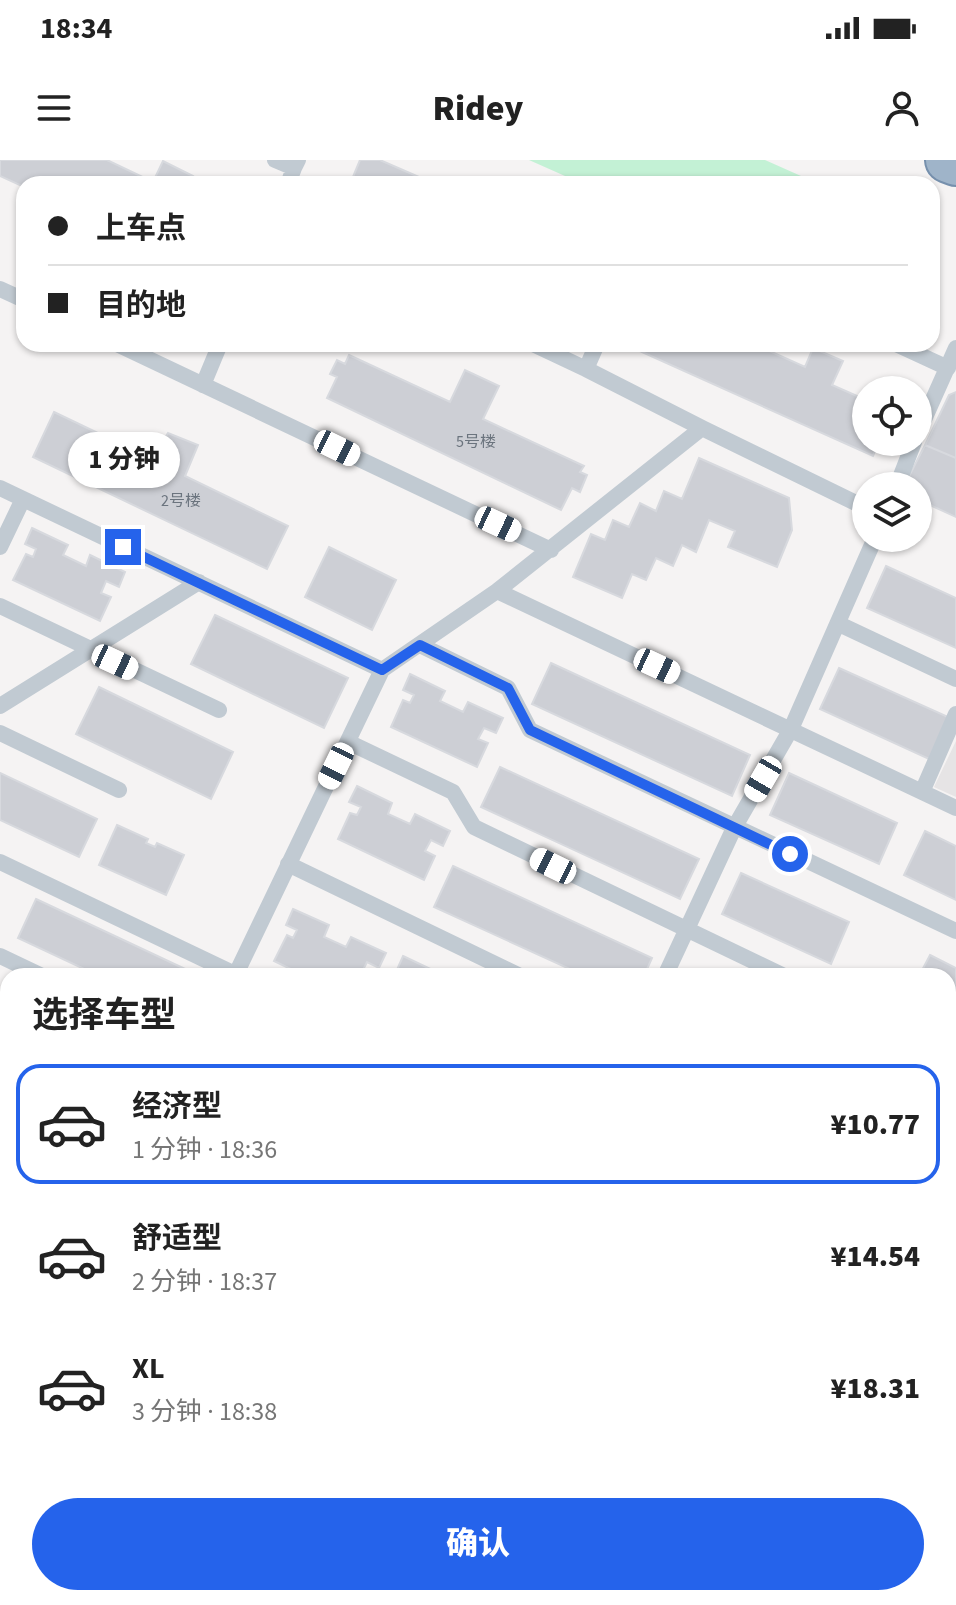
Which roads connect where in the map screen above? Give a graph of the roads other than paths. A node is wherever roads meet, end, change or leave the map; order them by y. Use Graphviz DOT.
graph roads {
  1 [pos="275,160"];
  2 [pos="948,160"];
  3 [pos="956,163"];
  4 [pos="293,171"];
  5 [pos="956,348"];
  6 [pos="134,352"];
  7 [pos="217,352"];
  8 [pos="550,352"];
  9 [pos="593,352"];
  10 [pos="913,352"];
  11 [pos="948,368"];
  12 [pos="586,369"];
  13 [pos="203,385"];
  14 [pos="932,403"];
  15 [pos="702,428"];
  16 [pos="0,488"];
  17 [pos="23,499"];
  18 [pos="852,501"];
  19 [pos="0,547"];
  20 [pos="551,550"];
  21 [pos="869,552"];
  22 [pos="199,582"];
  23 [pos="497,591"];
  24 [pos="0,606"];
  25 [pos="839,624"];
  26 [pos="420,645"];
  27 [pos="89,650"];
  28 [pos="382,670"];
  29 [pos="956,679"];
  30 [pos="0,706"];
  31 [pos="219,710"];
  32 [pos="956,714"];
  33 [pos="791,729"];
  34 [pos="0,733"];
  35 [pos="348,742"];
  36 [pos="119,790"];
  37 [pos="922,792"];
  38 [pos="956,808"];
  39 [pos="734,828"];
  40 [pos="0,862"];
  41 [pos="288,864"];
  42 [pos="686,930"];
  43 [pos="956,931"];
  44 [pos="0,956"];
  45 [pos="25,968"];
  46 [pos="221,968"];
  47 [pos="239,968"];
  48 [pos="503,968"];
  49 [pos="669,968"];
  50 [pos="767,968"];
  1 -- 4 [label="lane"];
  2 -- 3 [label="highway"];
  5 -- 11 [label="lane"];
  6 -- 13 [label="lane"];
  7 -- 13 [label="lane"];
  8 -- 12 [label="lane"];
  9 -- 12 [label="lane"];
  10 -- 11 [label="lane"];
  11 -- 14 [label="lane"];
  12 -- 15 [label="lane"];
  13 -- 20 [label="lane"];
  15 -- 18 [label="lane"];
  15 -- 20 [label="lane"];
  16 -- 17 [label="lane"];
  17 -- 19 [label="lane"];
  17 -- 22 [label="lane"];
  20 -- 23 [label="lane"];
  21 -- 25 [label="lane"];
  22 -- 27 [label="lane"];
  22 -- 28 [label="lane"];
  23 -- 26 [label="lane"];
  23 -- 33 [label="lane"];
  24 -- 27 [label="lane"];
  25 -- 29 [label="lane"];
  25 -- 33 [label="lane"];
  26 -- 28 [label="lane"];
  26 -- 39 [label="lane"];
  27 -- 30 [label="lane"];
  27 -- 31 [label="lane"];
  28 -- 35 [label="lane"];
  32 -- 37 [label="lane"];
  33 -- 37 [label="lane"];
  33 -- 39 [label="lane"];
  34 -- 36 [label="lane"];
  35 -- 41 [label="lane"];
  35 -- 42 [label="lane"];
  37 -- 38 [label="lane"];
  39 -- 42 [label="lane"];
  39 -- 43 [label="lane"];
  40 -- 46 [label="lane"];
  41 -- 47 [label="lane"];
  41 -- 48 [label="lane"];
  42 -- 49 [label="lane"];
  42 -- 50 [label="lane"];
  44 -- 45 [label="lane"];
}
